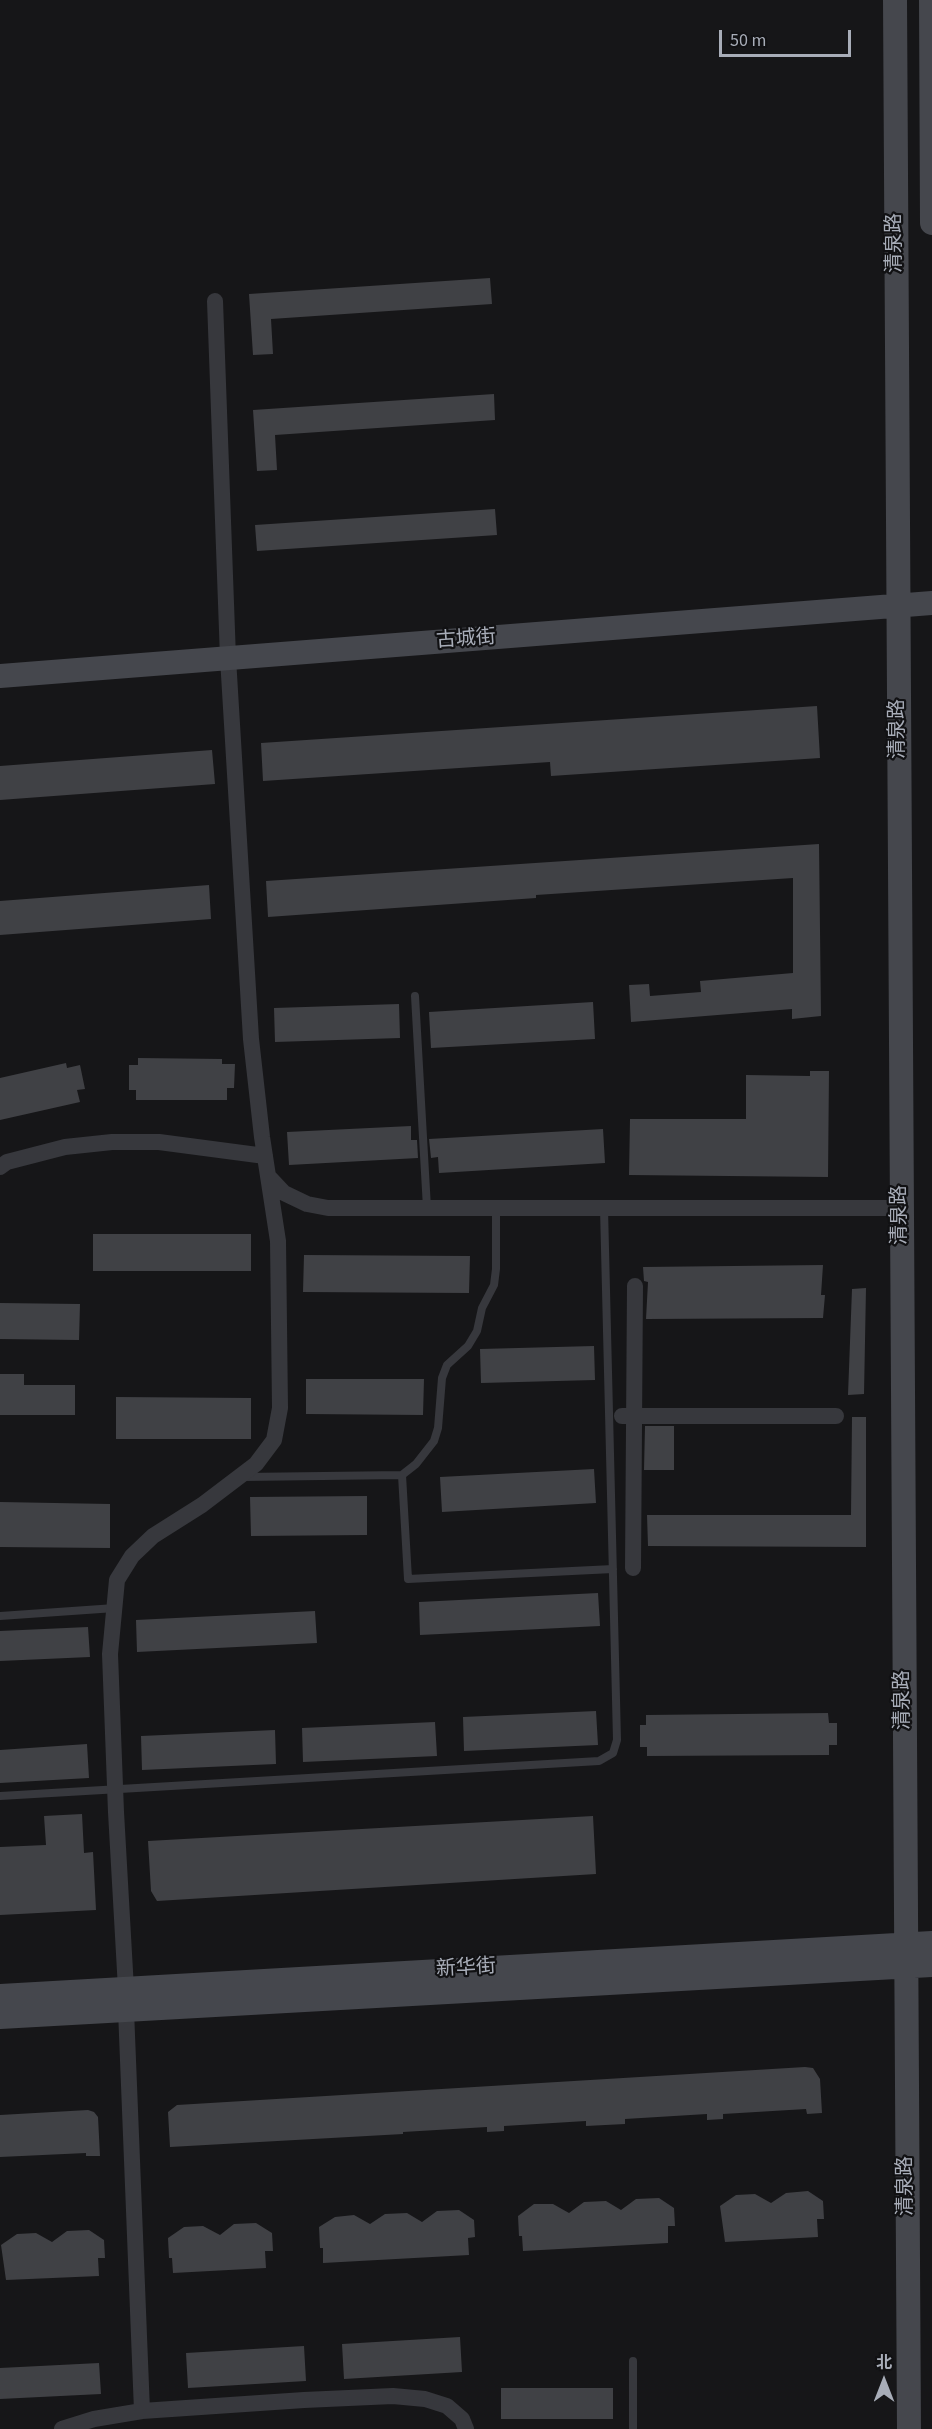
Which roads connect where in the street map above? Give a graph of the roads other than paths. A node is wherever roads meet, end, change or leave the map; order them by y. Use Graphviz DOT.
graph roads {
  1 [pos="895,0"];
  2 [pos="931,0"];
  3 [pos="932,223"];
  4 [pos="215,301"];
  5 [pos="932,603"];
  6 [pos="898,606"];
  7 [pos="228,658"];
  8 [pos="0,676"];
  9 [pos="415,996"];
  10 [pos="265,1156"];
  11 [pos="0,1167"];
  12 [pos="268,1176"];
  13 [pos="427,1208"];
  14 [pos="496,1208"];
  15 [pos="604,1208"];
  16 [pos="901,1208"];
  17 [pos="635,1286"];
  18 [pos="628,1416"];
  19 [pos="836,1416"];
  20 [pos="402,1475"];
  21 [pos="239,1477"];
  22 [pos="633,1568"];
  23 [pos="612,1569"];
  24 [pos="115,1608"];
  25 [pos="0,1616"];
  26 [pos="115,1789"];
  27 [pos="0,1796"];
  28 [pos="932,1943"];
  29 [pos="906,1956"];
  30 [pos="932,1965"];
  31 [pos="0,1996"];
  32 [pos="126,2000"];
  33 [pos="0,2017"];
  34 [pos="633,2361"];
  35 [pos="142,2411"];
  36 [pos="62,2429"];
  37 [pos="466,2429"];
  38 [pos="633,2429"];
  39 [pos="909,2429"];
  1 -- 6 [label="street, 清泉路"];
  2 -- 3 [label="street, 清泉路"];
  4 -- 7 [label="street"];
  5 -- 6 [label="street, 古城街"];
  6 -- 7 [label="street, 古城街"];
  6 -- 16 [label="street, 清泉路"];
  7 -- 8 [label="street, 古城街"];
  7 -- 10 [label="street"];
  9 -- 13 [label="lane"];
  10 -- 11 [label="street"];
  10 -- 12 [label="street"];
  12 -- 13 [label="street"];
  12 -- 21 [label="street"];
  13 -- 14 [label="street"];
  14 -- 15 [label="street"];
  14 -- 20 [label="lane"];
  15 -- 16 [label="street"];
  15 -- 23 [label="lane"];
  16 -- 29 [label="street, 清泉路"];
  17 -- 18 [label="street"];
  18 -- 19 [label="street"];
  18 -- 22 [label="street"];
  20 -- 21 [label="lane"];
  20 -- 23 [label="lane"];
  21 -- 24 [label="street"];
  23 -- 26 [label="lane"];
  24 -- 25 [label="lane"];
  24 -- 26 [label="street"];
  26 -- 27 [label="lane"];
  26 -- 32 [label="street"];
  28 -- 29 [label="street, 新华街"];
  29 -- 30 [label="street, 新华街"];
  29 -- 32 [label="street, 新华街"];
  29 -- 39 [label="street, 清泉路"];
  31 -- 32 [label="street, 新华街"];
  32 -- 33 [label="street, 新华街"];
  32 -- 35 [label="street"];
  34 -- 38 [label="lane"];
  35 -- 36 [label="street"];
  35 -- 37 [label="street"];
}
